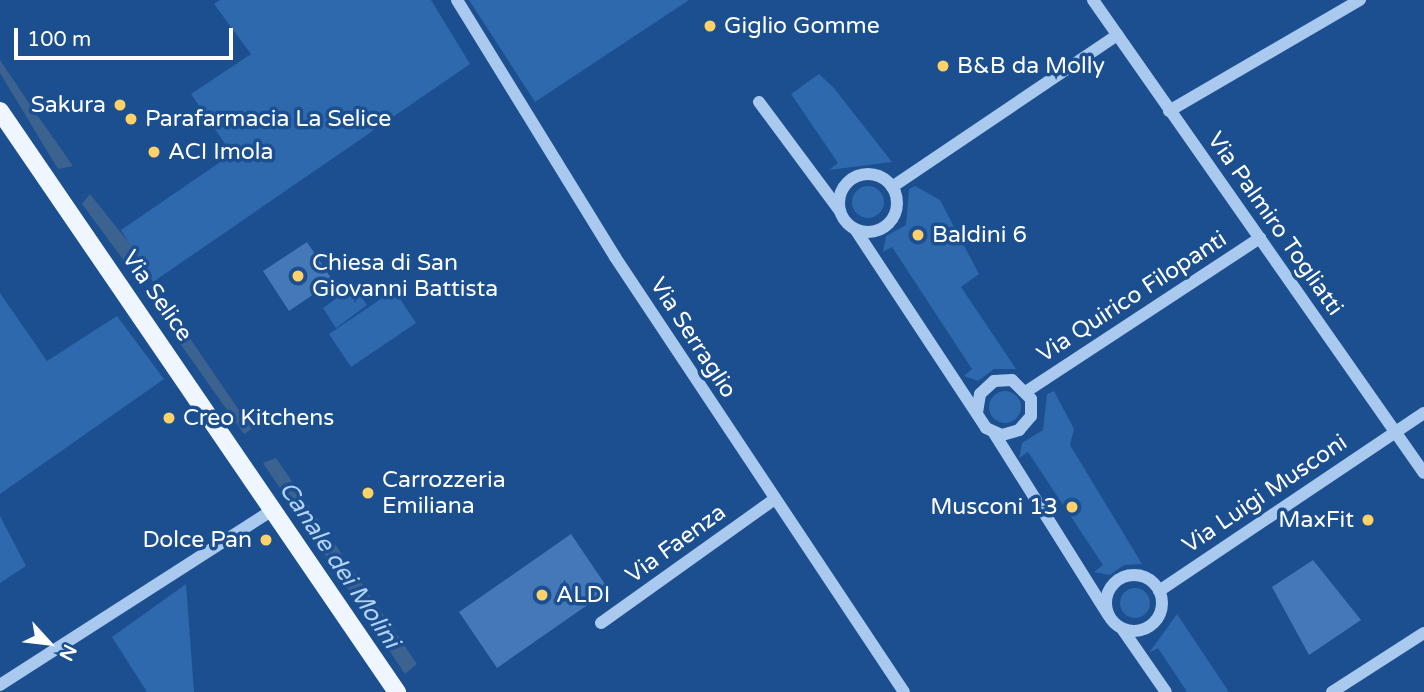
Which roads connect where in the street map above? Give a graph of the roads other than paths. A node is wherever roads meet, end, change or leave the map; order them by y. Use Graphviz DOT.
graph roads {
  1 [pos="457,0"];
  2 [pos="1093,0"];
  3 [pos="1360,0"];
  4 [pos="1117,34"];
  5 [pos="760,102"];
  6 [pos="0,111"];
  7 [pos="1169,111"];
  8 [pos="892,187"];
  9 [pos="841,211"];
  10 [pos="855,229"];
  11 [pos="1260,238"];
  12 [pos="1027,391"];
  13 [pos="977,412"];
  14 [pos="1424,413"];
  15 [pos="1395,431"];
  16 [pos="994,433"];
  17 [pos="1424,473"];
  18 [pos="775,499"];
  19 [pos="274,509"];
  20 [pos="1159,591"];
  21 [pos="1108,615"];
  22 [pos="601,624"];
  23 [pos="1123,630"];
  24 [pos="1423,632"];
  25 [pos="0,685"];
  26 [pos="397,692"];
  27 [pos="904,692"];
  28 [pos="1166,692"];
  29 [pos="1332,692"];
  1 -- 18 [label="street, Via Serraglio"];
  2 -- 4 [label="street, Via Palmiro Togliatti"];
  3 -- 7 [label="street"];
  4 -- 7 [label="street, Via Palmiro Togliatti"];
  4 -- 8 [label="street"];
  5 -- 9 [label="street"];
  6 -- 19 [label="main road, Via Selice"];
  7 -- 11 [label="street, Via Palmiro Togliatti"];
  8 -- 9 [label="street"];
  8 -- 10 [label="street"];
  9 -- 10 [label="street"];
  10 -- 13 [label="street"];
  11 -- 12 [label="street, Via Quirico Filopanti"];
  11 -- 15 [label="street, Via Palmiro Togliatti"];
  12 -- 13 [label="street, Via Quirico Filopanti"];
  12 -- 16 [label="street, Via Quirico Filopanti"];
  13 -- 16 [label="street"];
  14 -- 15 [label="street, Via Luigi Musconi"];
  15 -- 17 [label="street, Via Palmiro Togliatti"];
  15 -- 20 [label="street, Via Luigi Musconi"];
  16 -- 21 [label="street"];
  18 -- 22 [label="street, Via Faenza"];
  18 -- 27 [label="street, Via Serraglio"];
  19 -- 25 [label="street"];
  19 -- 26 [label="main road, Via Selice"];
  20 -- 21 [label="street"];
  20 -- 23 [label="street"];
  21 -- 23 [label="street"];
  23 -- 28 [label="street"];
  24 -- 29 [label="street"];
}
